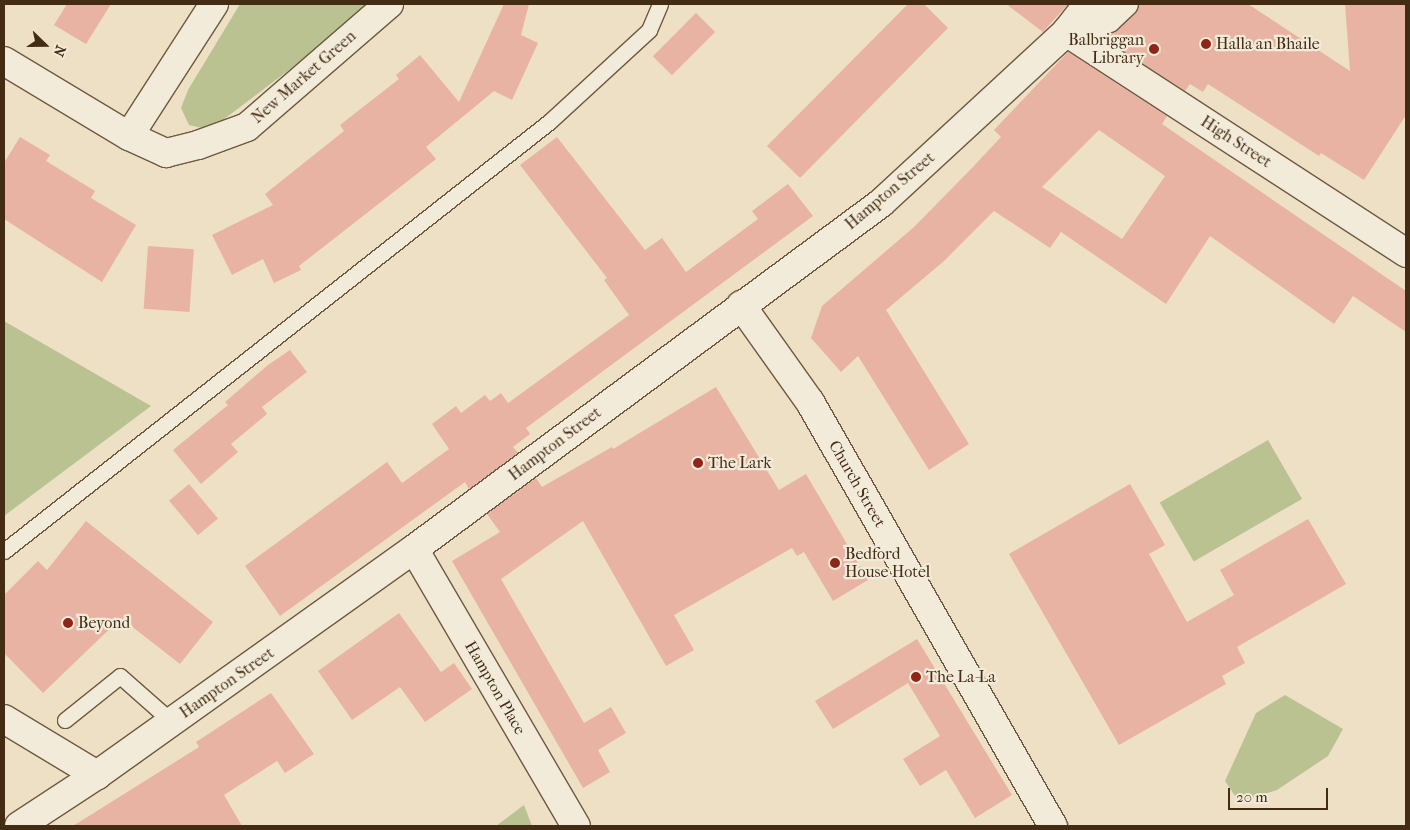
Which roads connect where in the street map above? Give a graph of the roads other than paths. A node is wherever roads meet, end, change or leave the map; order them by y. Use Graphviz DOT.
graph roads {
  1 [pos="214,4"];
  2 [pos="389,4"];
  3 [pos="660,4"];
  4 [pos="1088,4"];
  5 [pos="1099,4"];
  6 [pos="1126,4"];
  7 [pos="1066,32"];
  8 [pos="4,61"];
  9 [pos="129,136"];
  10 [pos="1406,252"];
  11 [pos="741,305"];
  12 [pos="414,549"];
  13 [pos="4,551"];
  14 [pos="4,719"];
  15 [pos="65,720"];
  16 [pos="172,722"];
  17 [pos="97,775"];
  18 [pos="19,826"];
  19 [pos="576,826"];
  20 [pos="1053,826"];
  1 -- 9 [label="street"];
  2 -- 9 [label="street, New Market Green"];
  3 -- 13 [label="lane"];
  4 -- 7 [label="street, Hampton Street"];
  5 -- 6 [label="street"];
  7 -- 10 [label="street, High Street"];
  7 -- 11 [label="street, Hampton Street"];
  8 -- 9 [label="street, New Market Green"];
  11 -- 12 [label="street, Hampton Street"];
  11 -- 20 [label="street, Church Street"];
  12 -- 16 [label="street, Hampton Street"];
  12 -- 19 [label="street, Hampton Place"];
  14 -- 17 [label="street"];
  15 -- 16 [label="lane"];
  16 -- 17 [label="street, Hampton Street"];
  17 -- 18 [label="street, Hampton Street"];
}
